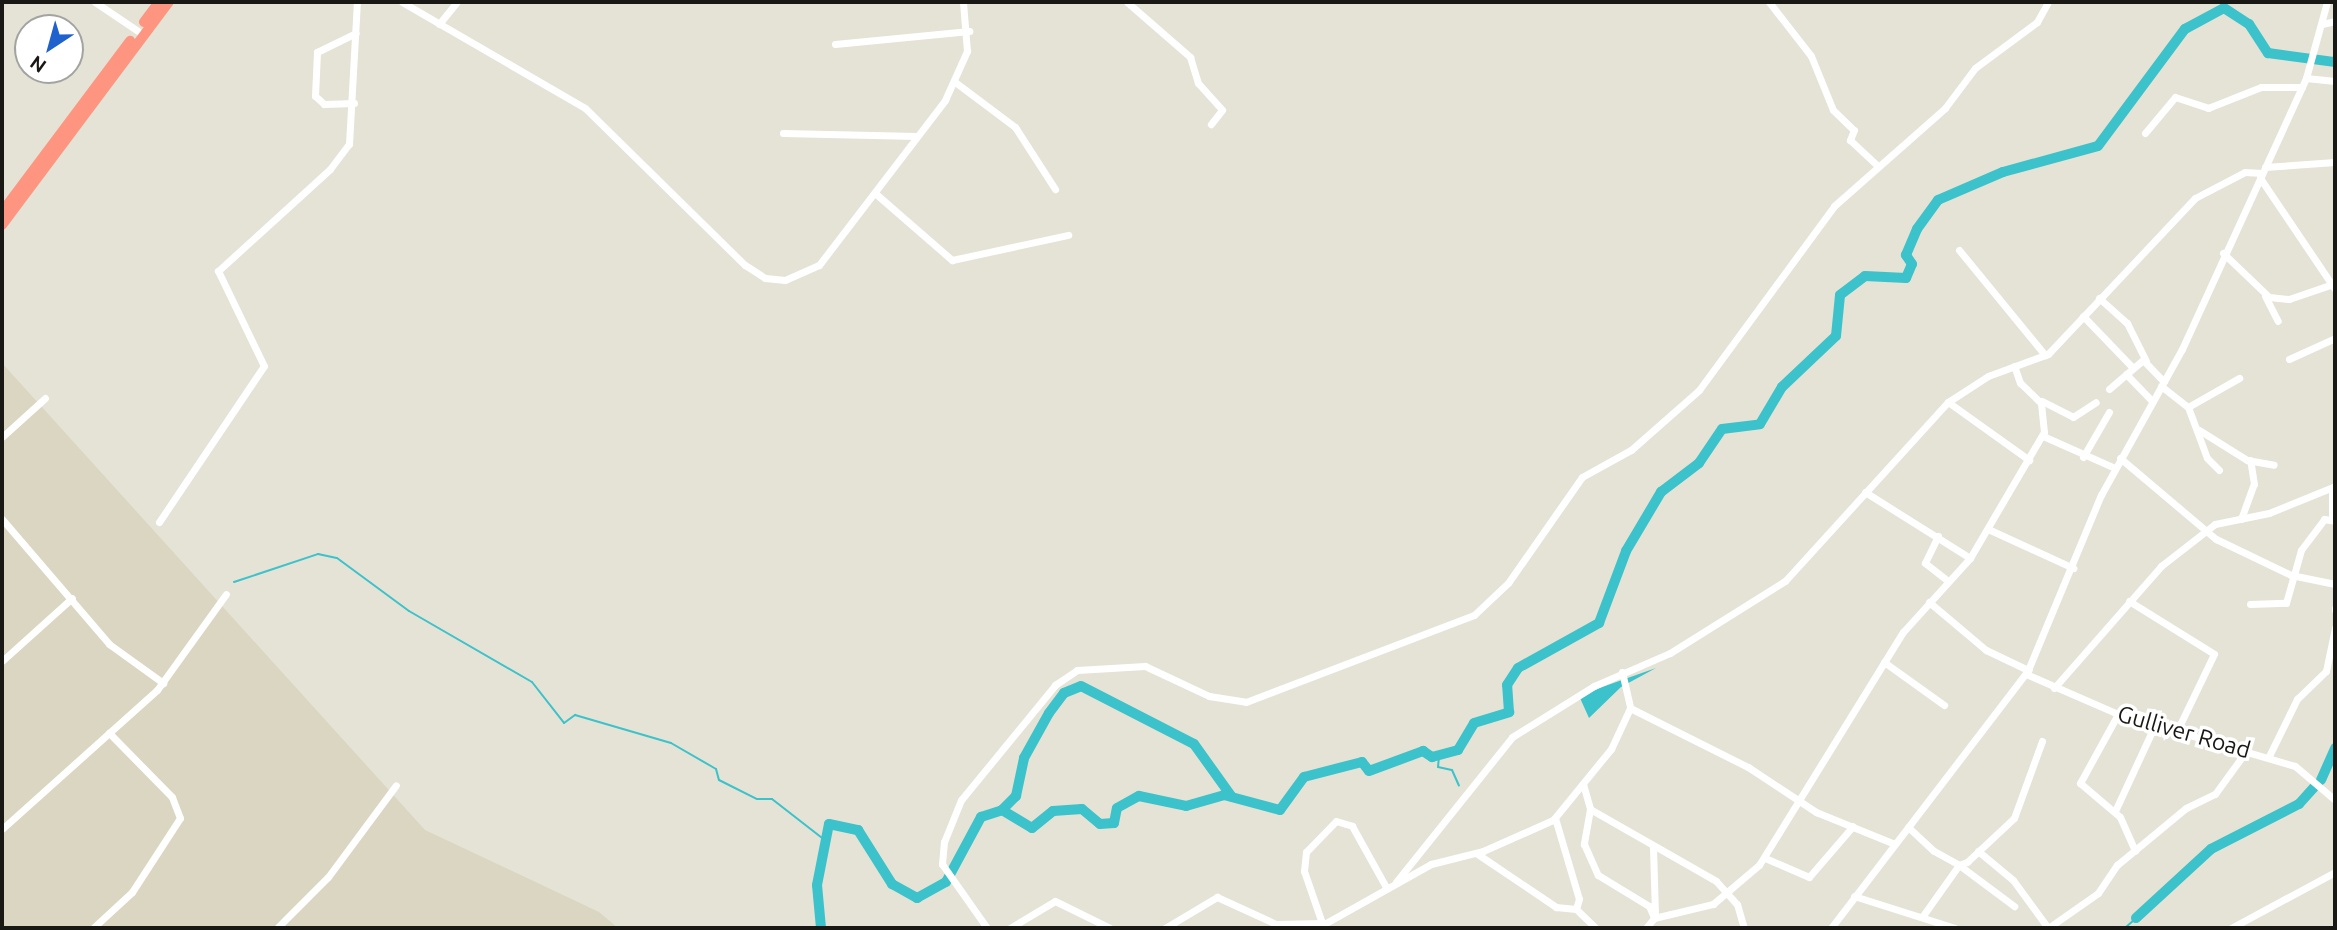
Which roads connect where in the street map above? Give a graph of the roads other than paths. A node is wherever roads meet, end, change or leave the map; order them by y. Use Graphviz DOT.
graph roads {
  1 [pos="95,2"];
  2 [pos="159,2"];
  3 [pos="169,2"];
  4 [pos="357,2"];
  5 [pos="402,2"];
  6 [pos="457,2"];
  7 [pos="963,2"];
  8 [pos="1127,2"];
  9 [pos="1769,2"];
  10 [pos="2048,2"];
  11 [pos="2326,2"];
  12 [pos="2335,21"];
  13 [pos="439,24"];
  14 [pos="2322,24"];
  15 [pos="138,31"];
  16 [pos="969,31"];
  17 [pos="356,33"];
  18 [pos="835,44"];
  19 [pos="2335,81"];
  20 [pos="955,82"];
  21 [pos="2304,82"];
  22 [pos="354,103"];
  23 [pos="1211,124"];
  24 [pos="783,133"];
  25 [pos="2145,133"];
  26 [pos="917,136"];
  27 [pos="2333,162"];
  28 [pos="1877,165"];
  29 [pos="2262,172"];
  30 [pos="2335,172"];
  31 [pos="1055,189"];
  32 [pos="876,194"];
  33 [pos="2,212"];
  34 [pos="2,225"];
  35 [pos="1068,235"];
  36 [pos="1959,250"];
  37 [pos="2224,253"];
  38 [pos="2334,285"];
  39 [pos="2264,295"];
  40 [pos="2099,298"];
  41 [pos="2083,316"];
  42 [pos="2278,321"];
  43 [pos="2335,338"];
  44 [pos="2045,355"];
  45 [pos="2289,359"];
  46 [pos="2146,361"];
  47 [pos="2014,366"];
  48 [pos="2133,368"];
  49 [pos="2126,374"];
  50 [pos="2239,378"];
  51 [pos="2162,384"];
  52 [pos="2109,389"];
  53 [pos="45,398"];
  54 [pos="2038,399"];
  55 [pos="2152,401"];
  56 [pos="1948,402"];
  57 [pos="2096,402"];
  58 [pos="2188,407"];
  59 [pos="2109,412"];
  60 [pos="2199,430"];
  61 [pos="2043,436"];
  62 [pos="2,437"];
  63 [pos="2083,457"];
  64 [pos="2120,458"];
  65 [pos="2029,460"];
  66 [pos="2250,460"];
  67 [pos="2274,465"];
  68 [pos="2115,468"];
  69 [pos="2219,470"];
  70 [pos="2334,488"];
  71 [pos="1864,492"];
  72 [pos="2,519"];
  73 [pos="2241,519"];
  74 [pos="2333,520"];
  75 [pos="159,522"];
  76 [pos="1989,529"];
  77 [pos="2206,533"];
  78 [pos="1938,536"];
  79 [pos="1970,558"];
  80 [pos="2073,568"];
  81 [pos="2291,575"];
  82 [pos="1947,580"];
  83 [pos="2335,584"];
  84 [pos="226,594"];
  85 [pos="72,598"];
  86 [pos="2129,600"];
  87 [pos="1929,602"];
  88 [pos="2250,604"];
  89 [pos="2335,628"];
  90 [pos="2,661"];
  91 [pos="1884,663"];
  92 [pos="1622,672"];
  93 [pos="2027,672"];
  94 [pos="163,683"];
  95 [pos="2054,688"];
  96 [pos="1944,705"];
  97 [pos="1630,708"];
  98 [pos="2118,714"];
  99 [pos="2155,725"];
  100 [pos="2177,731"];
  101 [pos="108,733"];
  102 [pos="2042,741"];
  103 [pos="2247,750"];
  104 [pos="2269,756"];
  105 [pos="1583,783"];
  106 [pos="396,785"];
  107 [pos="2335,800"];
  108 [pos="1801,804"];
  109 [pos="1590,809"];
  110 [pos="2115,811"];
  111 [pos="1555,818"];
  112 [pos="1853,826"];
  113 [pos="1908,827"];
  114 [pos="2,829"];
  115 [pos="1895,844"];
  116 [pos="1653,847"];
  117 [pos="1978,851"];
  118 [pos="2135,851"];
  119 [pos="1476,853"];
  120 [pos="1765,858"];
  121 [pos="1959,865"];
  122 [pos="2335,872"];
  123 [pos="1396,882"];
  124 [pos="1386,887"];
  125 [pos="1726,894"];
  126 [pos="1854,896"];
  127 [pos="2014,906"];
  128 [pos="1576,909"];
  129 [pos="1654,918"];
  130 [pos="1926,918"];
  131 [pos="981,919"];
  132 [pos="1319,926"];
  133 [pos="93,928"];
  134 [pos="276,928"];
  135 [pos="978,928"];
  136 [pos="987,928"];
  137 [pos="1010,928"];
  138 [pos="1110,928"];
  139 [pos="1165,928"];
  140 [pos="1596,928"];
  141 [pos="1646,928"];
  142 [pos="1744,928"];
  143 [pos="1831,928"];
  144 [pos="1927,928"];
  145 [pos="1955,928"];
  146 [pos="2231,928"];
  1 -- 15 [label="street"];
  2 -- 15 [label="highway"];
  3 -- 34 [label="highway"];
  4 -- 17 [label="street"];
  5 -- 13 [label="street"];
  6 -- 13 [label="street"];
  7 -- 16 [label="street"];
  8 -- 23 [label="street"];
  9 -- 28 [label="street"];
  10 -- 28 [label="street"];
  11 -- 14 [label="street"];
  12 -- 14 [label="street"];
  13 -- 32 [label="street"];
  14 -- 21 [label="street"];
  15 -- 33 [label="highway"];
  16 -- 18 [label="street"];
  16 -- 20 [label="street"];
  17 -- 22 [label="street"];
  17 -- 22 [label="street"];
  19 -- 21 [label="street"];
  20 -- 26 [label="street"];
  20 -- 31 [label="street"];
  21 -- 25 [label="street"];
  21 -- 29 [label="street"];
  22 -- 75 [label="street"];
  24 -- 26 [label="street"];
  26 -- 32 [label="street"];
  27 -- 29 [label="street"];
  27 -- 30 [label="street"];
  28 -- 131 [label="street"];
  29 -- 37 [label="street"];
  29 -- 38 [label="street"];
  29 -- 40 [label="street"];
  32 -- 35 [label="street"];
  36 -- 44 [label="street"];
  37 -- 39 [label="street"];
  37 -- 51 [label="street"];
  38 -- 39 [label="street"];
  39 -- 42 [label="street"];
  40 -- 41 [label="street"];
  40 -- 46 [label="street"];
  41 -- 44 [label="street"];
  41 -- 48 [label="street"];
  43 -- 45 [label="street"];
  44 -- 47 [label="street"];
  46 -- 48 [label="street"];
  46 -- 51 [label="street"];
  47 -- 54 [label="street"];
  47 -- 56 [label="street"];
  48 -- 49 [label="street"];
  49 -- 52 [label="street"];
  49 -- 55 [label="street"];
  50 -- 58 [label="street"];
  51 -- 55 [label="street"];
  51 -- 58 [label="street"];
  53 -- 62 [label="street"];
  54 -- 57 [label="street"];
  54 -- 61 [label="street"];
  55 -- 64 [label="street"];
  56 -- 65 [label="street"];
  56 -- 71 [label="street"];
  58 -- 60 [label="street"];
  59 -- 63 [label="street"];
  60 -- 66 [label="street"];
  60 -- 69 [label="street"];
  61 -- 63 [label="street"];
  61 -- 65 [label="street"];
  63 -- 68 [label="street"];
  64 -- 68 [label="street"];
  64 -- 77 [label="street"];
  65 -- 76 [label="street"];
  66 -- 67 [label="street"];
  66 -- 73 [label="street"];
  68 -- 80 [label="street"];
  70 -- 73 [label="street"];
  70 -- 74 [label="street"];
  71 -- 78 [label="street"];
  71 -- 92 [label="street"];
  72 -- 85 [label="street"];
  73 -- 77 [label="street"];
  74 -- 81 [label="street"];
  76 -- 79 [label="street"];
  76 -- 80 [label="street"];
  77 -- 81 [label="street"];
  77 -- 86 [label="street"];
  78 -- 79 [label="street"];
  78 -- 82 [label="street"];
  79 -- 82 [label="street"];
  80 -- 93 [label="street"];
  81 -- 83 [label="street"];
  81 -- 88 [label="street"];
  82 -- 87 [label="street"];
  84 -- 94 [label="street"];
  85 -- 90 [label="street"];
  85 -- 94 [label="street"];
  86 -- 95 [label="street"];
  86 -- 100 [label="street"];
  87 -- 91 [label="street"];
  87 -- 93 [label="street, Gulliver Road"];
  89 -- 104 [label="street"];
  91 -- 96 [label="street"];
  91 -- 108 [label="street"];
  92 -- 97 [label="street"];
  92 -- 123 [label="street"];
  93 -- 95 [label="street, Gulliver Road"];
  93 -- 113 [label="street"];
  94 -- 101 [label="street"];
  95 -- 98 [label="street, Gulliver Road"];
  97 -- 105 [label="street"];
  97 -- 108 [label="street"];
  98 -- 99 [label="street, Gulliver Road"];
  98 -- 110 [label="street"];
  99 -- 100 [label="street, Gulliver Road"];
  99 -- 110 [label="street"];
  100 -- 103 [label="street, Gulliver Road"];
  101 -- 114 [label="street"];
  101 -- 133 [label="street"];
  102 -- 117 [label="street"];
  103 -- 104 [label="street, Gulliver Road"];
  103 -- 118 [label="street"];
  104 -- 107 [label="street, Gulliver Road"];
  105 -- 109 [label="street"];
  105 -- 111 [label="street"];
  106 -- 134 [label="street"];
  108 -- 112 [label="street"];
  108 -- 120 [label="street"];
  109 -- 116 [label="street"];
  109 -- 129 [label="street"];
  110 -- 118 [label="street"];
  111 -- 119 [label="street"];
  111 -- 128 [label="street"];
  112 -- 115 [label="street"];
  112 -- 120 [label="street"];
  113 -- 115 [label="street"];
  113 -- 121 [label="street"];
  115 -- 126 [label="street"];
  116 -- 125 [label="street"];
  116 -- 129 [label="street"];
  117 -- 118 [label="street"];
  117 -- 121 [label="street"];
  119 -- 123 [label="street"];
  119 -- 128 [label="street"];
  120 -- 125 [label="street"];
  121 -- 127 [label="street"];
  121 -- 130 [label="street"];
  122 -- 146 [label="street"];
  123 -- 124 [label="street"];
  124 -- 132 [label="street"];
  124 -- 132 [label="street"];
  125 -- 129 [label="street"];
  125 -- 142 [label="street"];
  126 -- 130 [label="street"];
  126 -- 143 [label="street"];
  128 -- 140 [label="street"];
  129 -- 141 [label="street"];
  130 -- 144 [label="street"];
  130 -- 145 [label="street"];
  131 -- 135 [label="street"];
  131 -- 136 [label="street"];
  132 -- 139 [label="street"];
  137 -- 138 [label="street"];
}
